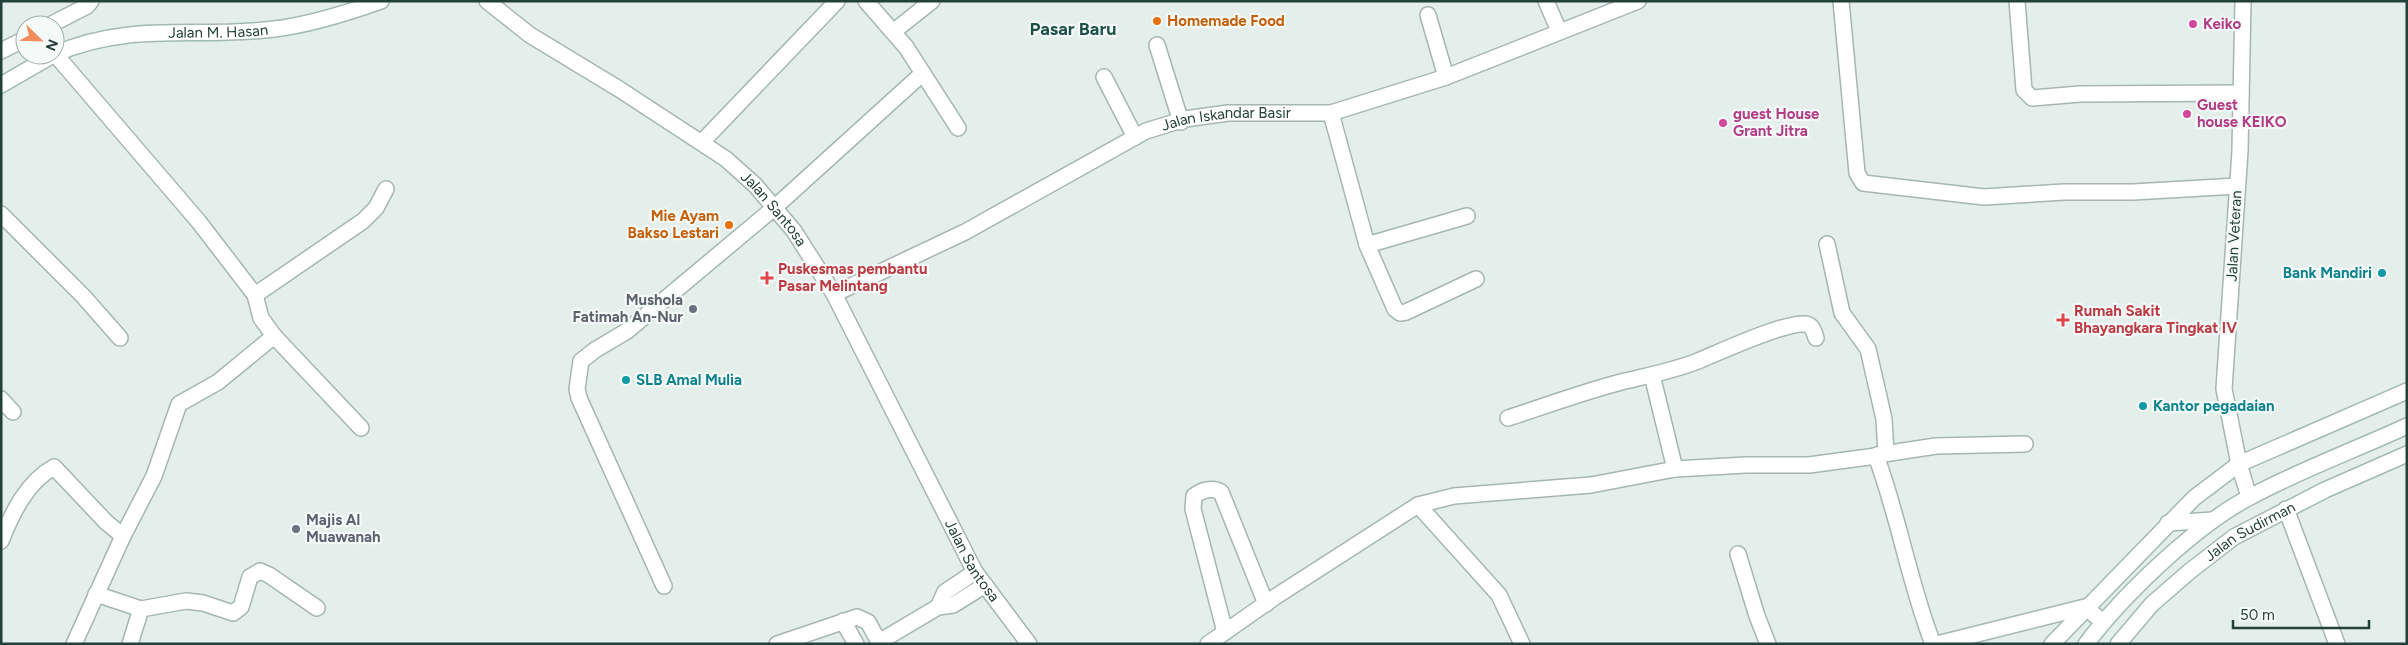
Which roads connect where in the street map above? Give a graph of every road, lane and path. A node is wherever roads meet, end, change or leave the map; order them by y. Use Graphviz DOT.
graph roads {
  1 [pos="91,1"];
  2 [pos="381,1"];
  3 [pos="486,1"];
  4 [pos="837,1"];
  5 [pos="866,1"];
  6 [pos="932,1"];
  7 [pos="1546,1"];
  8 [pos="1638,1"];
  9 [pos="1841,1"];
  10 [pos="2017,1"];
  11 [pos="2243,1"];
  12 [pos="1428,15"];
  13 [pos="65,17"];
  14 [pos="1559,31"];
  15 [pos="893,32"];
  16 [pos="15,43"];
  17 [pos="1157,46"];
  18 [pos="65,50"];
  19 [pos="1,51"];
  20 [pos="35,65"];
  21 [pos="64,65"];
  22 [pos="923,73"];
  23 [pos="1104,77"];
  24 [pos="1446,77"];
  25 [pos="1,85"];
  26 [pos="2241,93"];
  27 [pos="1331,114"];
  28 [pos="1182,122"];
  29 [pos="958,128"];
  30 [pos="1135,137"];
  31 [pos="702,142"];
  32 [pos="2237,186"];
  33 [pos="386,189"];
  34 [pos="774,208"];
  35 [pos="1,214"];
  36 [pos="1467,216"];
  37 [pos="1827,244"];
  38 [pos="1368,245"];
  39 [pos="1476,280"];
  40 [pos="834,294"];
  41 [pos="255,295"];
  42 [pos="274,336"];
  43 [pos="120,338"];
  44 [pos="1816,338"];
  45 [pos="1652,375"];
  46 [pos="2407,391"];
  47 [pos="1,399"];
  48 [pos="13,412"];
  49 [pos="1508,418"];
  50 [pos="2407,426"];
  51 [pos="361,428"];
  52 [pos="2025,444"];
  53 [pos="1881,454"];
  54 [pos="2407,454"];
  55 [pos="2239,464"];
  56 [pos="1675,469"];
  57 [pos="2250,497"];
  58 [pos="1418,506"];
  59 [pos="2286,508"];
  60 [pos="2213,520"];
  61 [pos="2168,523"];
  62 [pos="123,536"];
  63 [pos="1,541"];
  64 [pos="1738,554"];
  65 [pos="975,572"];
  66 [pos="985,585"];
  67 [pos="664,586"];
  68 [pos="96,594"];
  69 [pos="1266,604"];
  70 [pos="938,607"];
  71 [pos="2085,607"];
  72 [pos="317,608"];
  73 [pos="140,609"];
  74 [pos="843,621"];
  75 [pos="2103,622"];
  76 [pos="1225,632"];
  77 [pos="879,643"];
  78 [pos="74,644"];
  79 [pos="130,644"];
  80 [pos="776,644"];
  81 [pos="856,644"];
  82 [pos="1029,644"];
  83 [pos="1208,644"];
  84 [pos="1522,644"];
  85 [pos="1768,644"];
  86 [pos="1935,644"];
  87 [pos="2052,644"];
  88 [pos="2086,644"];
  89 [pos="2118,644"];
  90 [pos="2337,644"];
  1 -- 13 [label="street"];
  2 -- 18 [label="street, Jalan M. Hasan"];
  3 -- 31 [label="street, Jalan Santosa"];
  4 -- 31 [label="street"];
  5 -- 15 [label="street"];
  6 -- 15 [label="street"];
  7 -- 14 [label="street"];
  8 -- 14 [label="street, Jalan Iskandar Basir"];
  9 -- 32 [label="street"];
  10 -- 26 [label="street"];
  11 -- 26 [label="street, Jalan Veteran"];
  12 -- 24 [label="street"];
  14 -- 24 [label="street, Jalan Iskandar Basir"];
  15 -- 22 [label="street"];
  16 -- 19 [label="street"];
  17 -- 28 [label="street"];
  20 -- 25 [label="street, Jalan M. Hasan"];
  21 -- 41 [label="street"];
  22 -- 29 [label="street"];
  22 -- 34 [label="street"];
  23 -- 30 [label="street"];
  24 -- 27 [label="street, Jalan Iskandar Basir"];
  26 -- 32 [label="street, Jalan Veteran"];
  27 -- 28 [label="street, Jalan Iskandar Basir"];
  27 -- 38 [label="street"];
  28 -- 30 [label="street, Jalan Iskandar Basir"];
  30 -- 40 [label="street, Jalan Iskandar Basir"];
  31 -- 34 [label="street, Jalan Santosa"];
  32 -- 55 [label="street, Jalan Veteran"];
  33 -- 41 [label="street"];
  34 -- 40 [label="street, Jalan Santosa"];
  34 -- 67 [label="street"];
  35 -- 43 [label="street"];
  36 -- 38 [label="street"];
  37 -- 53 [label="street"];
  38 -- 39 [label="street"];
  40 -- 65 [label="street, Jalan Santosa"];
  41 -- 42 [label="street"];
  42 -- 51 [label="street"];
  42 -- 62 [label="street"];
  44 -- 45 [label="street"];
  45 -- 49 [label="street"];
  45 -- 56 [label="street"];
  46 -- 55 [label="street"];
  47 -- 48 [label="street"];
  50 -- 57 [label="street, Jalan Sudirman"];
  52 -- 53 [label="street"];
  53 -- 56 [label="street"];
  53 -- 86 [label="street"];
  54 -- 59 [label="street, Jalan Sudirman"];
  55 -- 57 [label="street, Jalan Veteran"];
  55 -- 61 [label="street"];
  56 -- 58 [label="street"];
  57 -- 60 [label="street, Jalan Sudirman"];
  58 -- 69 [label="street"];
  58 -- 84 [label="street"];
  59 -- 89 [label="street, Jalan Sudirman"];
  59 -- 90 [label="street"];
  60 -- 61 [label="street, Jalan Sudirman"];
  60 -- 75 [label="street, Jalan Sudirman"];
  61 -- 71 [label="street"];
  62 -- 63 [label="street"];
  62 -- 68 [label="street"];
  64 -- 85 [label="street"];
  65 -- 66 [label="street, Jalan Santosa"];
  65 -- 70 [label="street"];
  66 -- 70 [label="street"];
  66 -- 82 [label="street, Jalan Santosa"];
  68 -- 73 [label="street"];
  68 -- 78 [label="street"];
  69 -- 76 [label="street"];
  69 -- 76 [label="street"];
  70 -- 77 [label="street"];
  71 -- 75 [label="street"];
  71 -- 86 [label="street"];
  71 -- 87 [label="street"];
  72 -- 73 [label="street"];
  73 -- 79 [label="street"];
  74 -- 77 [label="street"];
  74 -- 80 [label="street"];
  74 -- 81 [label="street"];
  75 -- 88 [label="street, Jalan Sudirman"];
  76 -- 83 [label="street"];
}
